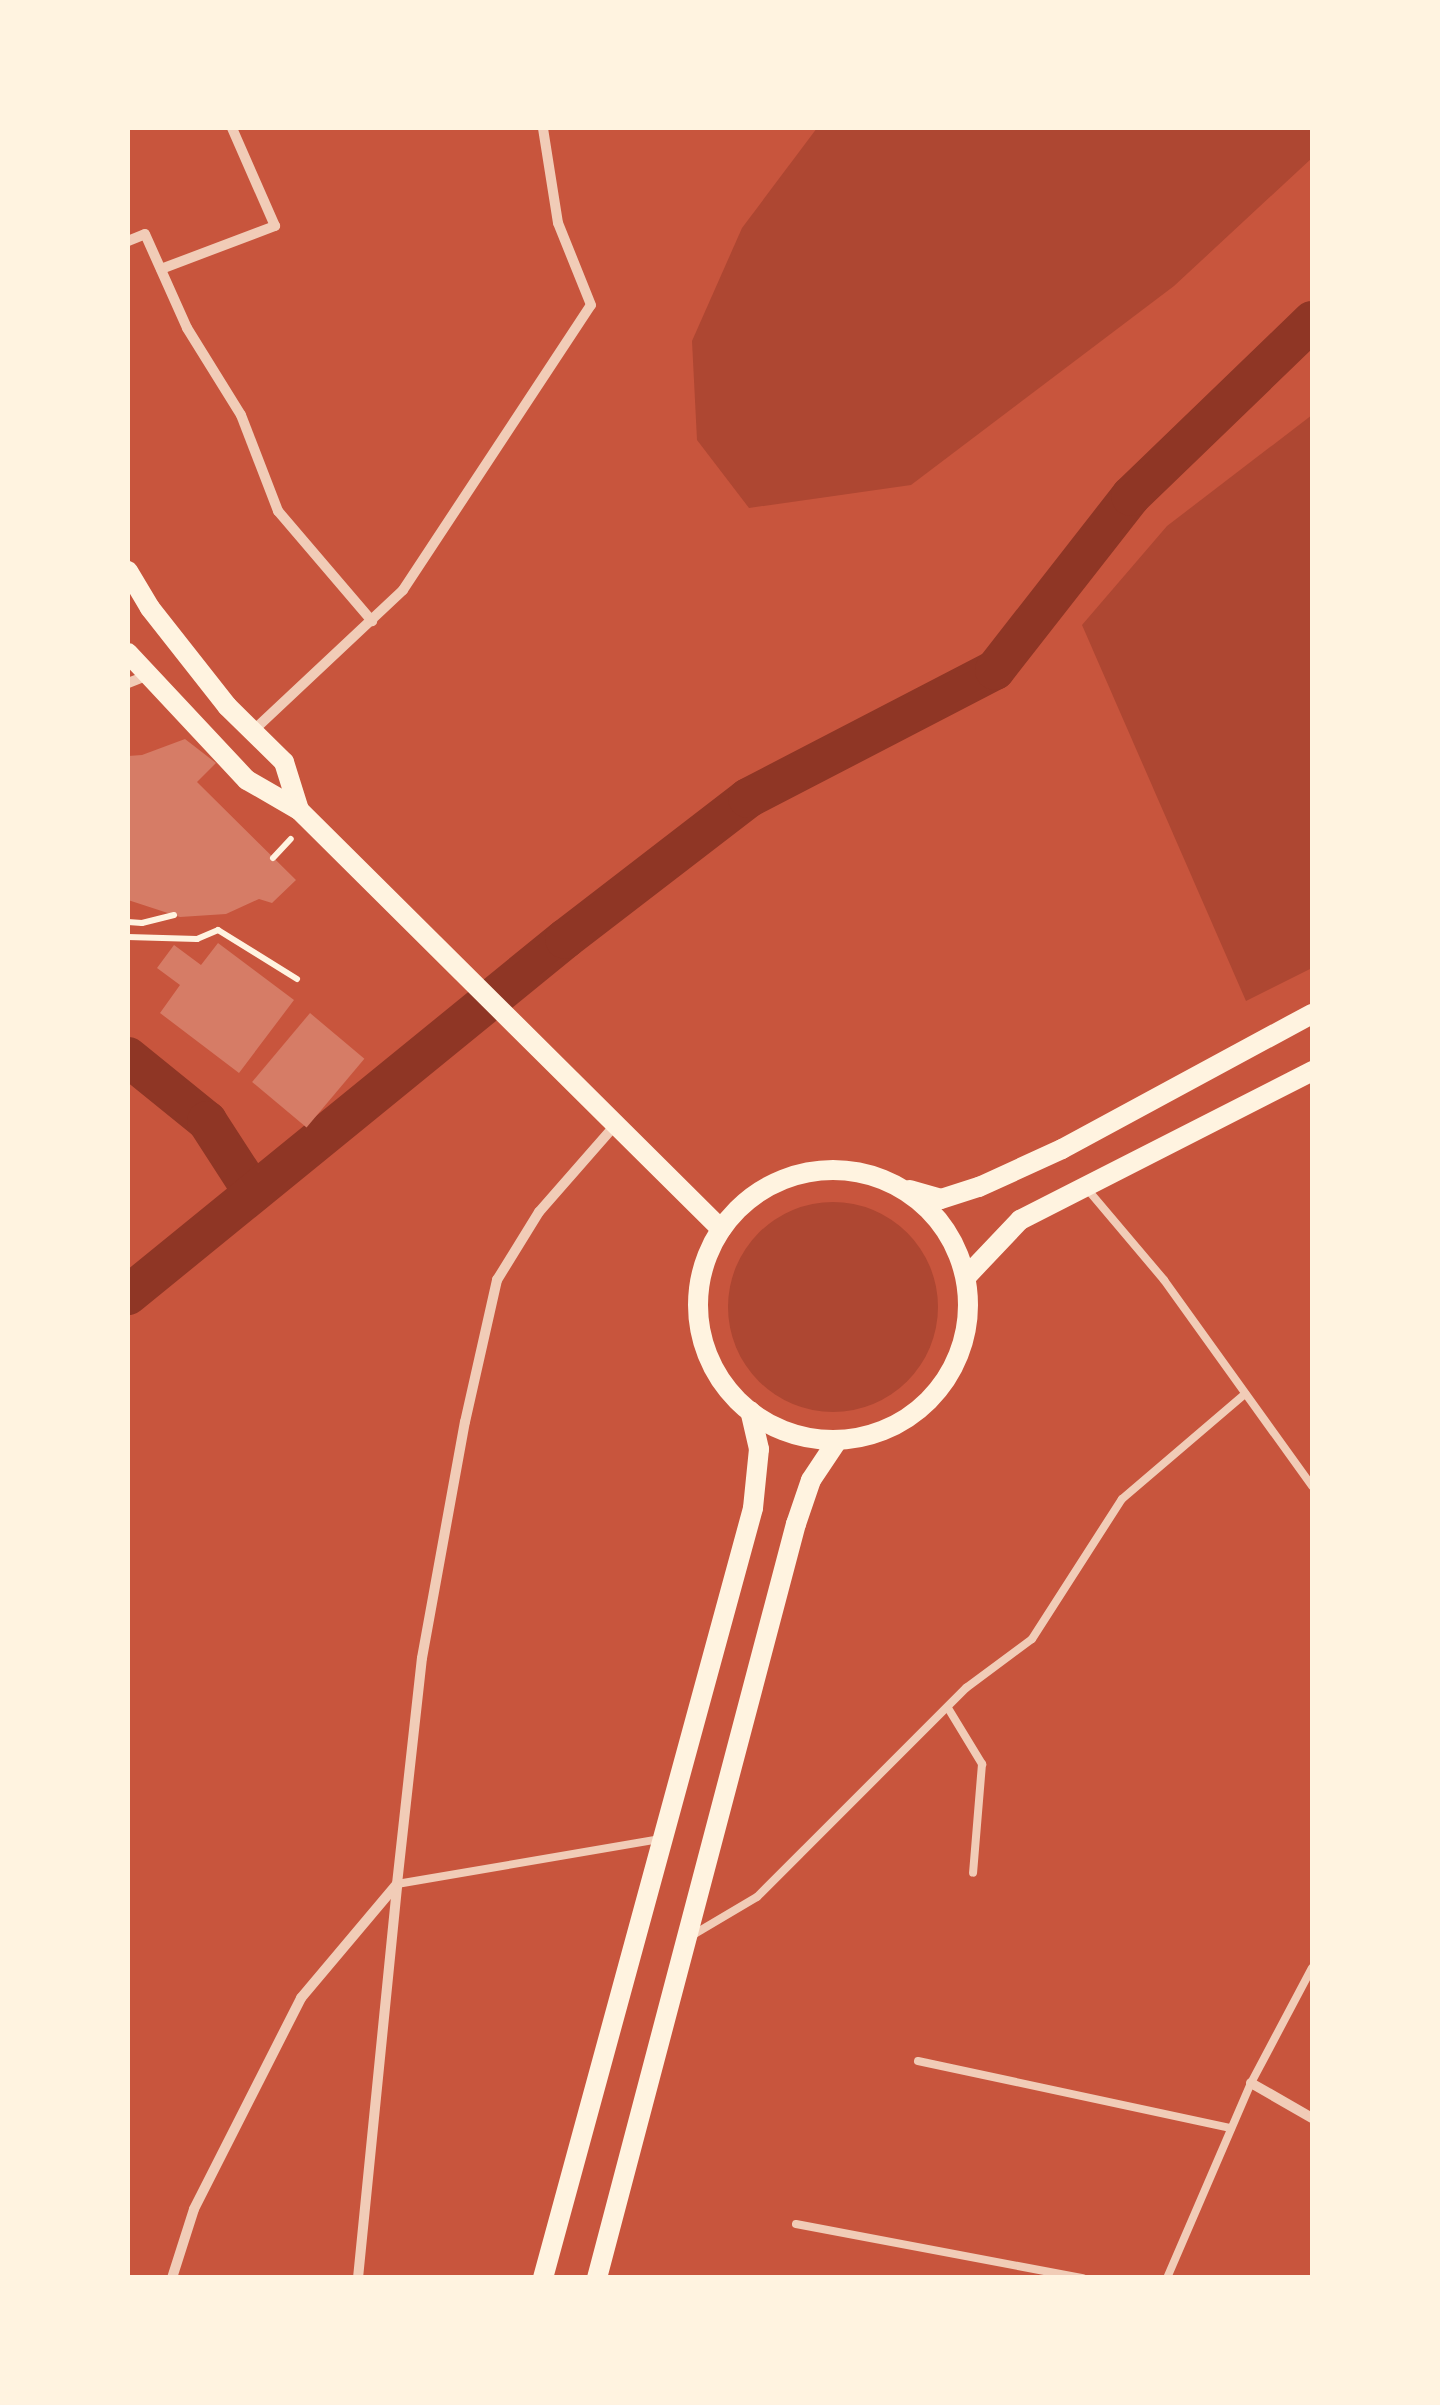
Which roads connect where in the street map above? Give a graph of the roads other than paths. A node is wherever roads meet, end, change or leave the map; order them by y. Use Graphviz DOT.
graph roads {
  1 [pos="232,128"];
  2 [pos="543,128"];
  3 [pos="128,241"];
  4 [pos="161,269"];
  5 [pos="128,571"];
  6 [pos="372,621"];
  7 [pos="128,653"];
  8 [pos="137,680"];
  9 [pos="255,730"];
  10 [pos="298,810"];
  11 [pos="1312,1014"];
  12 [pos="1312,1071"];
  13 [pos="616,1124"];
  14 [pos="1085,1186"];
  15 [pos="900,1188"];
  16 [pos="720,1229"];
  17 [pos="966,1276"];
  18 [pos="1246,1394"];
  19 [pos="750,1411"];
  20 [pos="837,1441"];
  21 [pos="1312,1486"];
  22 [pos="948,1708"];
  23 [pos="663,1838"];
  24 [pos="974,1872"];
  25 [pos="397,1884"];
  26 [pos="687,1938"];
  27 [pos="1312,1968"];
  28 [pos="918,2061"];
  29 [pos="1251,2083"];
  30 [pos="1312,2118"];
  31 [pos="1231,2128"];
  32 [pos="796,2224"];
  33 [pos="172,2278"];
  34 [pos="358,2278"];
  35 [pos="543,2278"];
  36 [pos="597,2278"];
  37 [pos="1083,2278"];
  38 [pos="1168,2278"];
  1 -- 4 [label="street"];
  2 -- 6 [label="street"];
  3 -- 4 [label="street"];
  4 -- 6 [label="street"];
  5 -- 9 [label="main road"];
  6 -- 9 [label="street"];
  7 -- 8 [label="main road"];
  8 -- 10 [label="main road"];
  9 -- 10 [label="main road"];
  10 -- 13 [label="main road"];
  11 -- 15 [label="main road"];
  12 -- 14 [label="main road"];
  13 -- 16 [label="main road"];
  13 -- 25 [label="street"];
  14 -- 17 [label="main road"];
  14 -- 18 [label="lane"];
  15 -- 16 [label="main road"];
  15 -- 17 [label="main road"];
  16 -- 19 [label="main road"];
  17 -- 20 [label="main road"];
  18 -- 21 [label="lane"];
  18 -- 22 [label="lane"];
  19 -- 20 [label="main road"];
  19 -- 23 [label="main road"];
  20 -- 26 [label="main road"];
  22 -- 24 [label="lane"];
  22 -- 26 [label="lane"];
  23 -- 25 [label="lane"];
  23 -- 35 [label="main road"];
  25 -- 33 [label="street"];
  25 -- 34 [label="street"];
  26 -- 36 [label="main road"];
  27 -- 29 [label="lane"];
  28 -- 31 [label="lane"];
  29 -- 30 [label="street"];
  29 -- 31 [label="lane"];
  31 -- 38 [label="lane"];
  32 -- 37 [label="lane"];
}
